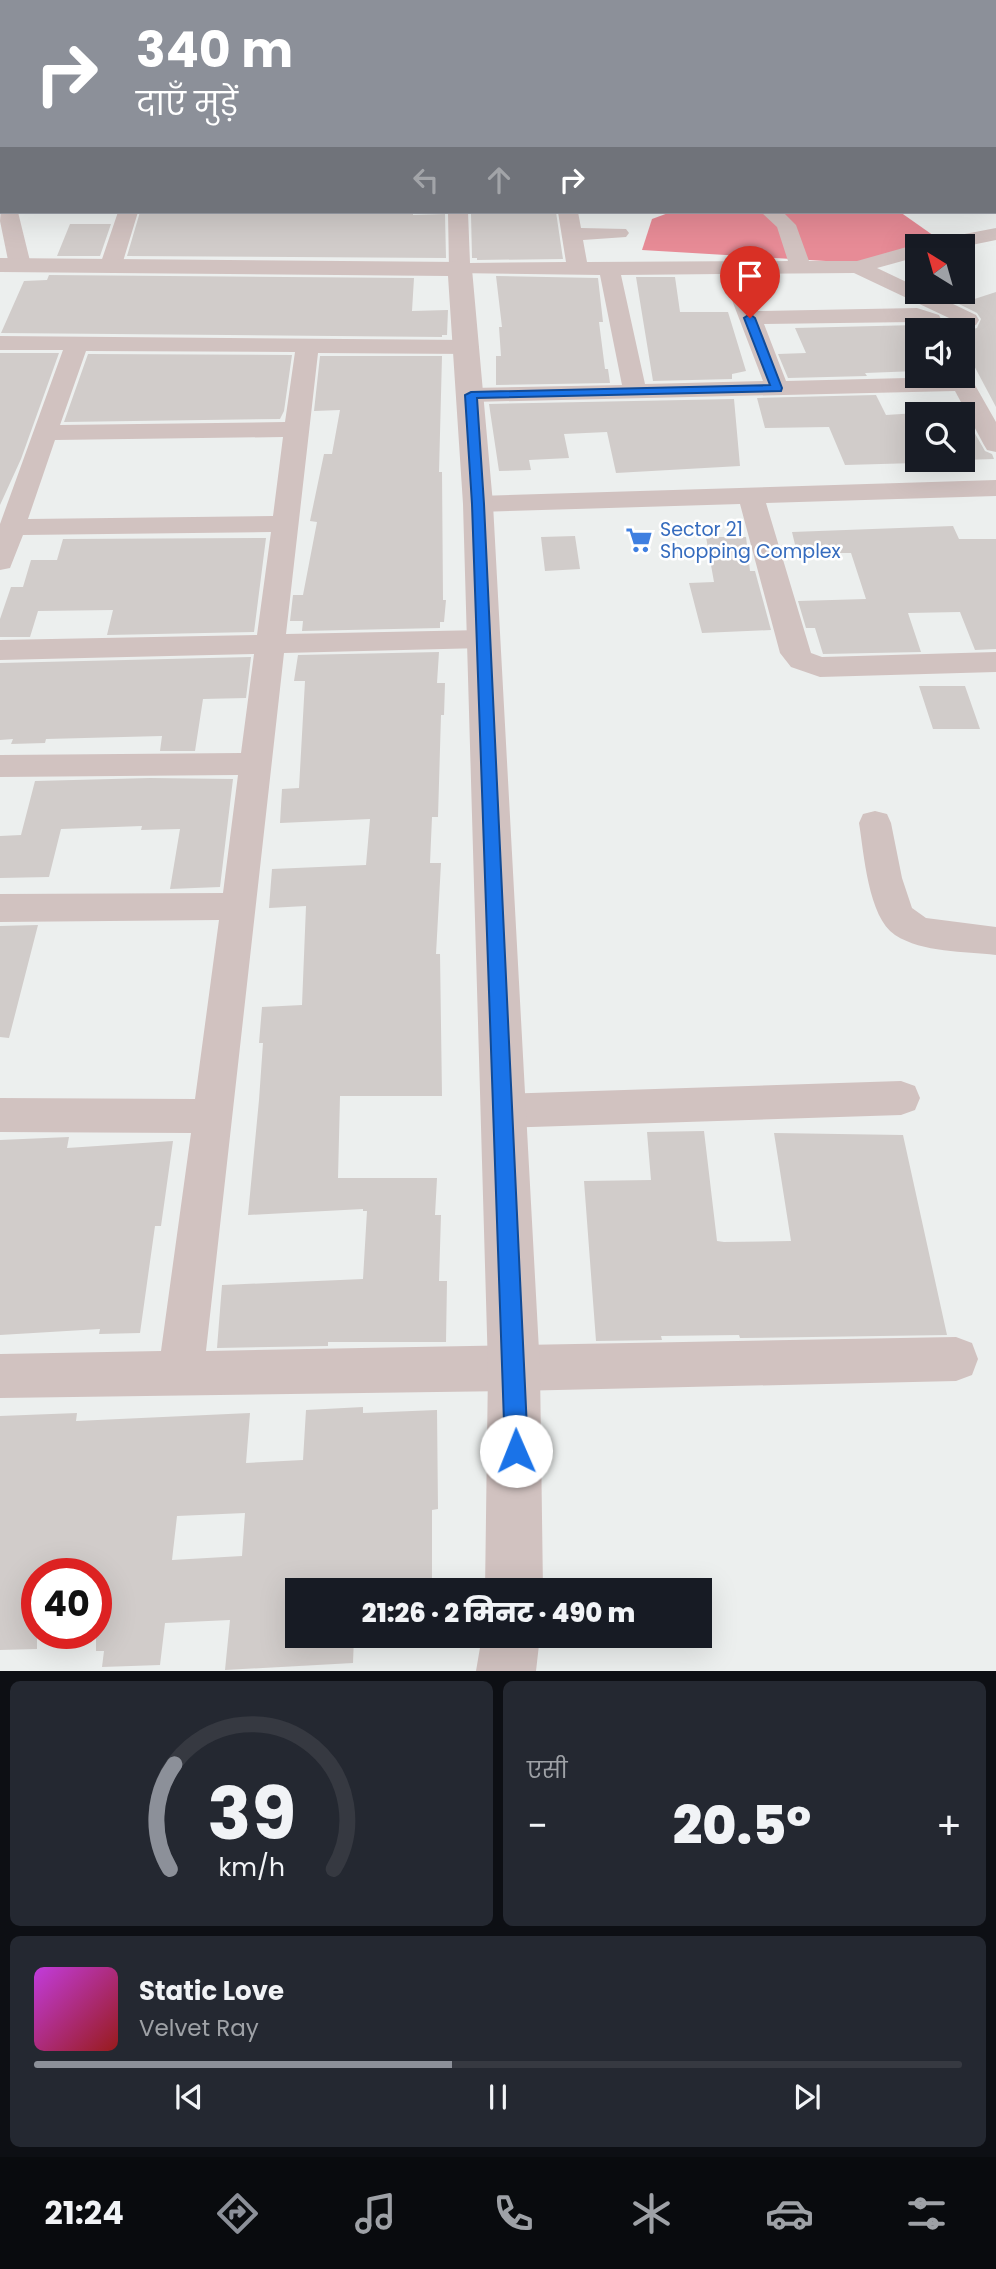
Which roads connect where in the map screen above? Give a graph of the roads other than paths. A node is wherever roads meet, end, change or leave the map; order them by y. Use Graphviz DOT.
graph roads {
  1 [pos="8,214"];
  2 [pos="127,214"];
  3 [pos="458,214"];
  4 [pos="568,214"];
  5 [pos="773,214"];
  6 [pos="619,233"];
  7 [pos="572,234"];
  8 [pos="996,234"];
  9 [pos="975,238"];
  10 [pos="905,253"];
  11 [pos="10,265"];
  12 [pos="730,266"];
  13 [pos="800,266"];
  14 [pos="858,267"];
  15 [pos="110,268"];
  16 [pos="578,268"];
  17 [pos="609,268"];
  18 [pos="460,270"];
  19 [pos="931,317"];
  20 [pos="750,318"];
  21 [pos="0,342"];
  22 [pos="77,343"];
  23 [pos="307,345"];
  24 [pos="468,347"];
  25 [pos="905,382"];
  26 [pos="777,388"];
  27 [pos="965,388"];
  28 [pos="635,391"];
  29 [pos="471,395"];
  30 [pos="296,429"];
  31 [pos="46,433"];
  32 [pos="996,445"];
  33 [pos="996,488"];
  34 [pos="751,495"];
  35 [pos="478,504"];
  36 [pos="285,524"];
  37 [pos="12,527"];
  38 [pos="0,562"];
  39 [pos="483,639"];
  40 [pos="270,644"];
  41 [pos="0,650"];
  42 [pos="996,662"];
  43 [pos="256,764"];
  44 [pos="0,766"];
  45 [pos="875,823"];
  46 [pos="238,906"];
  47 [pos="0,908"];
  48 [pos="996,941"];
  49 [pos="901,1098"];
  50 [pos="503,1111"];
  51 [pos="0,1115"];
  52 [pos="213,1116"];
  53 [pos="956,1359"];
  54 [pos="514,1369"];
  55 [pos="181,1373"];
  56 [pos="0,1376"];
  57 [pos="514,1578"];
  58 [pos="509,1648"];
  59 [pos="506,1671"];
  1 -- 11 [label="street"];
  2 -- 15 [label="street"];
  3 -- 18 [label="street"];
  4 -- 7 [label="street"];
  5 -- 13 [label="street"];
  6 -- 7 [label="street"];
  7 -- 16 [label="street"];
  8 -- 9 [label="street"];
  10 -- 14 [label="street"];
  11 -- 15 [label="street"];
  12 -- 13 [label="street"];
  12 -- 17 [label="street"];
  12 -- 20 [label="street"];
  13 -- 14 [label="street"];
  14 -- 19 [label="street"];
  15 -- 18 [label="street"];
  16 -- 17 [label="street"];
  16 -- 18 [label="street"];
  17 -- 28 [label="street"];
  18 -- 24 [label="street"];
  19 -- 20 [label="street"];
  20 -- 26 [label="street"];
  21 -- 22 [label="street"];
  22 -- 23 [label="street"];
  22 -- 31 [label="street"];
  23 -- 24 [label="street"];
  23 -- 30 [label="street"];
  24 -- 29 [label="street"];
  25 -- 26 [label="street"];
  26 -- 28 [label="street"];
  27 -- 32 [label="street"];
  28 -- 29 [label="street"];
  29 -- 35 [label="street"];
  30 -- 31 [label="street"];
  30 -- 36 [label="street"];
  31 -- 37 [label="street"];
  33 -- 34 [label="street"];
  34 -- 35 [label="street"];
  34 -- 42 [label="street"];
  35 -- 39 [label="street"];
  36 -- 37 [label="street"];
  36 -- 40 [label="street"];
  37 -- 38 [label="street"];
  39 -- 40 [label="street"];
  39 -- 50 [label="street"];
  40 -- 41 [label="street"];
  40 -- 43 [label="street"];
  43 -- 44 [label="street"];
  43 -- 46 [label="street"];
  45 -- 48 [label="street"];
  46 -- 47 [label="street"];
  46 -- 52 [label="street"];
  49 -- 50 [label="street"];
  50 -- 54 [label="street"];
  51 -- 52 [label="street"];
  52 -- 55 [label="street"];
  53 -- 54 [label="street"];
  54 -- 55 [label="street"];
  54 -- 57 [label="street"];
  55 -- 56 [label="street"];
  58 -- 59 [label="street"];
}
